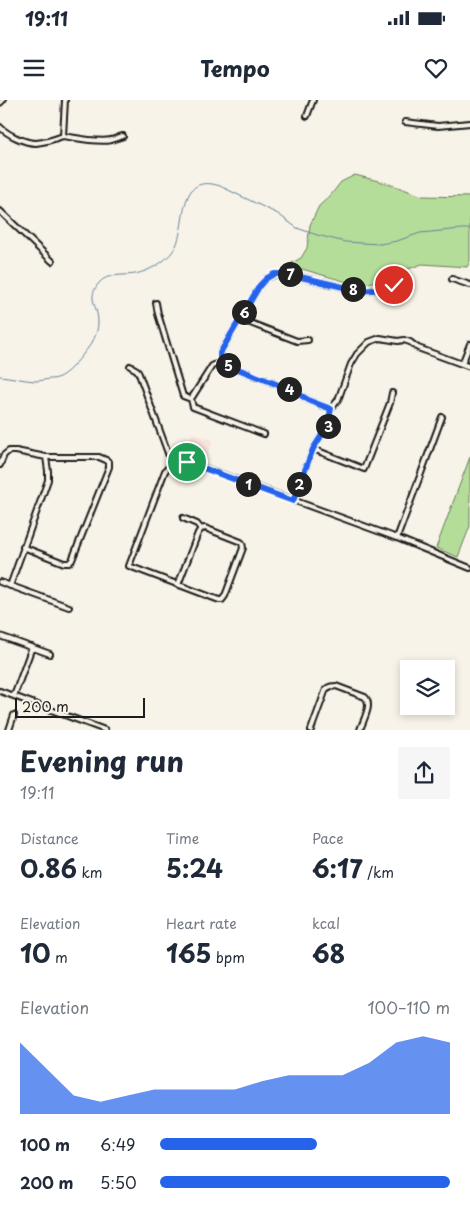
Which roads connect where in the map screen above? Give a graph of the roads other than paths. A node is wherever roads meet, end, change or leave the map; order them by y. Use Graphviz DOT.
graph roads {
  1 [pos="3,100"];
  2 [pos="65,100"];
  3 [pos="313,100"];
  4 [pos="0,103"];
  5 [pos="307,116"];
  6 [pos="406,122"];
  7 [pos="470,123"];
  8 [pos="0,127"];
  9 [pos="63,136"];
  10 [pos="123,136"];
  11 [pos="0,211"];
  12 [pos="52,261"];
  13 [pos="452,279"];
  14 [pos="394,285"];
  15 [pos="470,285"];
  16 [pos="156,303"];
  17 [pos="240,319"];
  18 [pos="308,340"];
  19 [pos="470,344"];
  20 [pos="220,362"];
  21 [pos="462,364"];
  22 [pos="130,366"];
  23 [pos="470,367"];
  24 [pos="392,393"];
  25 [pos="191,399"];
  26 [pos="331,409"];
  27 [pos="442,417"];
  28 [pos="264,434"];
  29 [pos="313,449"];
  30 [pos="46,458"];
  31 [pos="172,464"];
  32 [pos="0,465"];
  33 [pos="293,501"];
  34 [pos="182,518"];
  35 [pos="201,529"];
  36 [pos="397,538"];
  37 [pos="23,548"];
  38 [pos="470,568"];
  39 [pos="0,582"];
  40 [pos="178,585"];
  41 [pos="10,586"];
  42 [pos="69,608"];
  43 [pos="0,636"];
  44 [pos="32,648"];
  45 [pos="50,654"];
  46 [pos="0,691"];
  47 [pos="14,696"];
  48 [pos="14,715"];
  49 [pos="9,730"];
  50 [pos="105,730"];
  51 [pos="310,730"];
  52 [pos="360,730"];
  1 -- 4 [label="street"];
  2 -- 9 [label="street"];
  3 -- 5 [label="street"];
  6 -- 7 [label="street"];
  8 -- 9 [label="street"];
  9 -- 10 [label="street"];
  11 -- 12 [label="street"];
  13 -- 15 [label="street"];
  14 -- 17 [label="street"];
  16 -- 25 [label="street"];
  17 -- 18 [label="street"];
  17 -- 20 [label="street"];
  19 -- 21 [label="street"];
  20 -- 25 [label="street"];
  20 -- 26 [label="street"];
  21 -- 23 [label="street"];
  21 -- 26 [label="street"];
  22 -- 31 [label="street"];
  24 -- 29 [label="street"];
  25 -- 28 [label="street"];
  26 -- 29 [label="street"];
  27 -- 36 [label="street"];
  29 -- 33 [label="street"];
  30 -- 32 [label="street"];
  30 -- 37 [label="street"];
  30 -- 37 [label="street"];
  31 -- 33 [label="street"];
  31 -- 40 [label="street"];
  33 -- 36 [label="street"];
  34 -- 35 [label="street"];
  35 -- 40 [label="street"];
  35 -- 40 [label="street"];
  36 -- 38 [label="street"];
  37 -- 41 [label="street"];
  39 -- 41 [label="street"];
  41 -- 42 [label="street"];
  43 -- 44 [label="street"];
  44 -- 45 [label="street"];
  44 -- 47 [label="street"];
  46 -- 47 [label="street"];
  47 -- 50 [label="street"];
  48 -- 49 [label="street"];
  51 -- 52 [label="street"];
}
